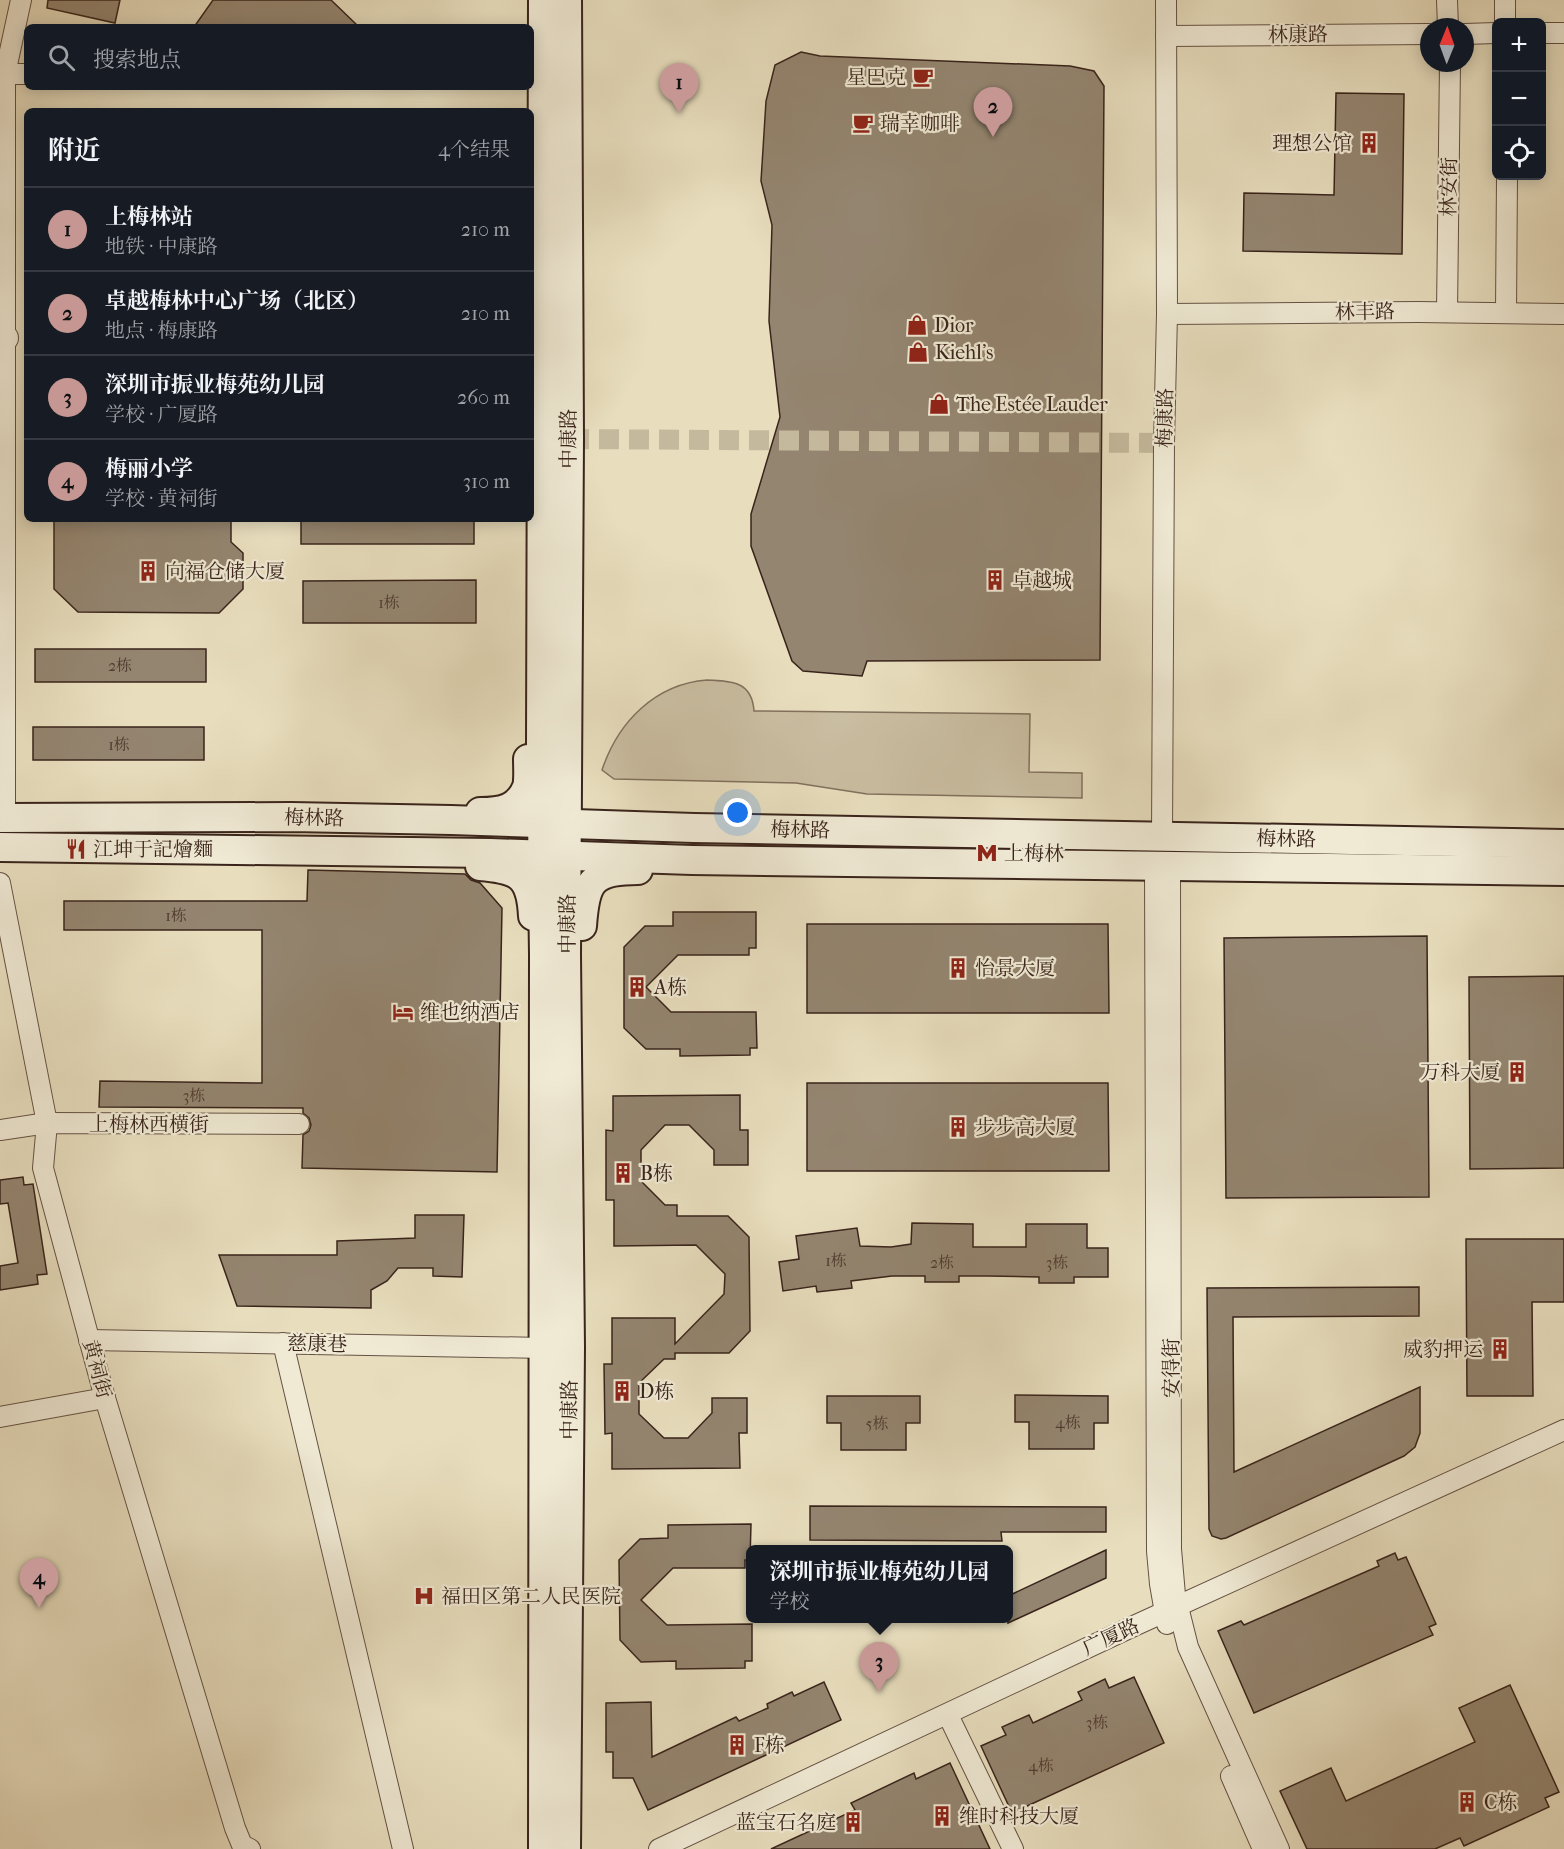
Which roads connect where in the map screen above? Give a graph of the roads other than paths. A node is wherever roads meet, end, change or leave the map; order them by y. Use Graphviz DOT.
graph roads {
  1 [pos="21,0"];
  2 [pos="543,0"];
  3 [pos="567,0"];
  4 [pos="1166,0"];
  5 [pos="1447,0"];
  6 [pos="1505,0"];
  7 [pos="1448,18"];
  8 [pos="1505,18"];
  9 [pos="1474,33"];
  10 [pos="1492,33"];
  11 [pos="1546,33"];
  12 [pos="1564,33"];
  13 [pos="1420,34"];
  14 [pos="1166,36"];
  15 [pos="1450,72"];
  16 [pos="5,74"];
  17 [pos="24,74"];
  18 [pos="547,74"];
  19 [pos="1507,180"];
  20 [pos="1447,312"];
  21 [pos="1506,313"];
  22 [pos="1167,314"];
  23 [pos="1564,314"];
  24 [pos="3,338"];
  25 [pos="554,715"];
  26 [pos="3,818"];
  27 [pos="451,820"];
  28 [pos="554,824"];
  29 [pos="694,828"];
  30 [pos="1162,837"];
  31 [pos="1564,844"];
  32 [pos="0,847"];
  33 [pos="451,853"];
  34 [pos="554,856"];
  35 [pos="692,860"];
  36 [pos="1162,866"];
  37 [pos="1564,871"];
  38 [pos="0,883"];
  39 [pos="555,955"];
  40 [pos="47,1123"];
  41 [pos="299,1124"];
  42 [pos="0,1130"];
  43 [pos="89,1340"];
  44 [pos="283,1343"];
  45 [pos="544,1348"];
  46 [pos="105,1398"];
  47 [pos="0,1417"];
  48 [pos="1564,1430"];
  49 [pos="1171,1610"];
  50 [pos="948,1715"];
  51 [pos="246,1847"];
  52 [pos="403,1849"];
  53 [pos="543,1849"];
  54 [pos="566,1849"];
  55 [pos="659,1849"];
  56 [pos="1013,1849"];
  57 [pos="1263,1849"];
  58 [pos="1279,1849"];
  1 -- 16 [label="street"];
  2 -- 18 [label="main road, 中康路"];
  3 -- 18 [label="main road, 中康路"];
  4 -- 14 [label="street, 梅康路"];
  5 -- 7 [label="street"];
  6 -- 8 [label="street"];
  9 -- 10 [label="street"];
  11 -- 12 [label="street"];
  13 -- 14 [label="street, 林康路"];
  14 -- 22 [label="street, 梅康路"];
  15 -- 20 [label="street, 林安街"];
  16 -- 17 [label="street"];
  16 -- 24 [label="street"];
  18 -- 25 [label="main road, 中康路"];
  19 -- 21 [label="street"];
  20 -- 21 [label="street, 林丰路"];
  20 -- 22 [label="street, 林丰路"];
  21 -- 23 [label="street, 林丰路"];
  22 -- 30 [label="street, 梅康路"];
  24 -- 26 [label="street"];
  25 -- 27 [label="main road"];
  25 -- 28 [label="main road, 中康路"];
  25 -- 29 [label="main road"];
  26 -- 27 [label="main road, 梅林路"];
  27 -- 28 [label="main road, 梅林路"];
  28 -- 29 [label="main road, 梅林路"];
  28 -- 34 [label="main road, 中康路"];
  29 -- 30 [label="main road, 梅林路"];
  30 -- 31 [label="main road, 梅林路"];
  32 -- 33 [label="main road, 梅林路"];
  33 -- 34 [label="main road, 梅林路"];
  33 -- 39 [label="main road"];
  34 -- 35 [label="main road, 梅林路"];
  34 -- 39 [label="main road, 中康路"];
  35 -- 36 [label="main road, 梅林路"];
  35 -- 39 [label="main road"];
  36 -- 37 [label="main road, 梅林路"];
  36 -- 49 [label="street, 安得街"];
  38 -- 40 [label="street, 黄祠街"];
  39 -- 45 [label="main road, 中康路"];
  39 -- 54 [label="main road, 中康路"];
  40 -- 41 [label="street, 上梅林西横街"];
  40 -- 42 [label="street, 上梅林西横街"];
  40 -- 43 [label="street, 黄祠街"];
  43 -- 44 [label="street, 慈康巷"];
  43 -- 46 [label="street, 黄祠街"];
  44 -- 45 [label="street, 慈康巷"];
  44 -- 52 [label="street"];
  45 -- 53 [label="main road, 中康路"];
  46 -- 47 [label="street"];
  46 -- 51 [label="street, 黄祠街"];
  48 -- 49 [label="street, 广厦路"];
  49 -- 50 [label="street, 广厦路"];
  49 -- 57 [label="street, 安得街"];
  49 -- 58 [label="street, 安得街"];
  50 -- 55 [label="street, 广厦路"];
  50 -- 56 [label="street"];
}
